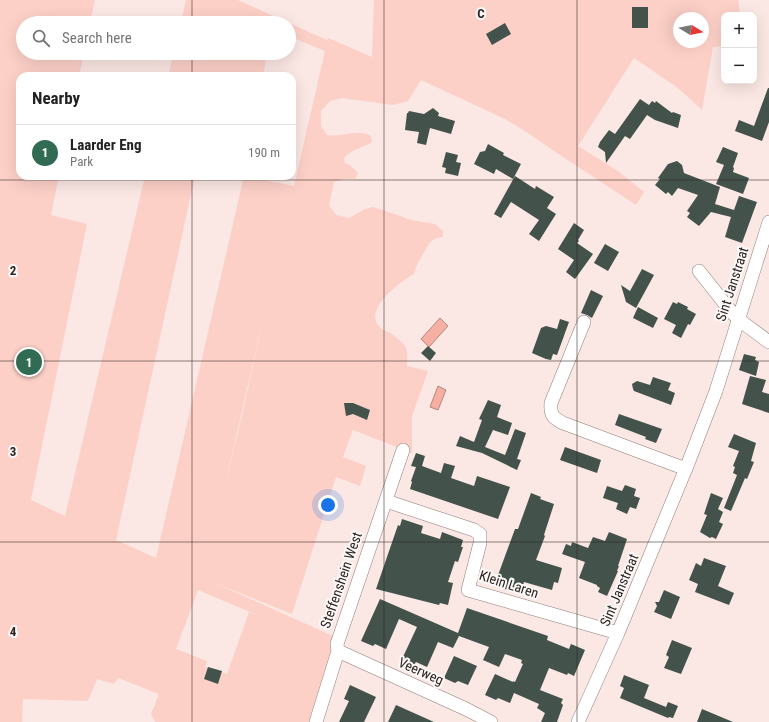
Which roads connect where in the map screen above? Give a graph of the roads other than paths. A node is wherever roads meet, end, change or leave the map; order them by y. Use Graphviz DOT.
graph roads {
  1 [pos="769,222"];
  2 [pos="699,271"];
  3 [pos="738,319"];
  4 [pos="584,322"];
  5 [pos="769,342"];
  6 [pos="403,450"];
  7 [pos="686,469"];
  8 [pos="386,501"];
  9 [pos="618,633"];
  10 [pos="334,645"];
  11 [pos="316,722"];
  12 [pos="491,722"];
  13 [pos="578,722"];
  1 -- 3 [label="street, Sint Janstraat"];
  2 -- 3 [label="street"];
  3 -- 5 [label="street"];
  3 -- 7 [label="street, Sint Janstraat"];
  4 -- 7 [label="street"];
  6 -- 8 [label="street, Steffenshein West"];
  7 -- 9 [label="street, Sint Janstraat"];
  8 -- 9 [label="street, Klein Laren"];
  8 -- 10 [label="street, Steffenshein West"];
  9 -- 13 [label="street, Sint Janstraat"];
  10 -- 11 [label="street, Steffenshein West"];
  10 -- 12 [label="street, Veerweg"];
}
